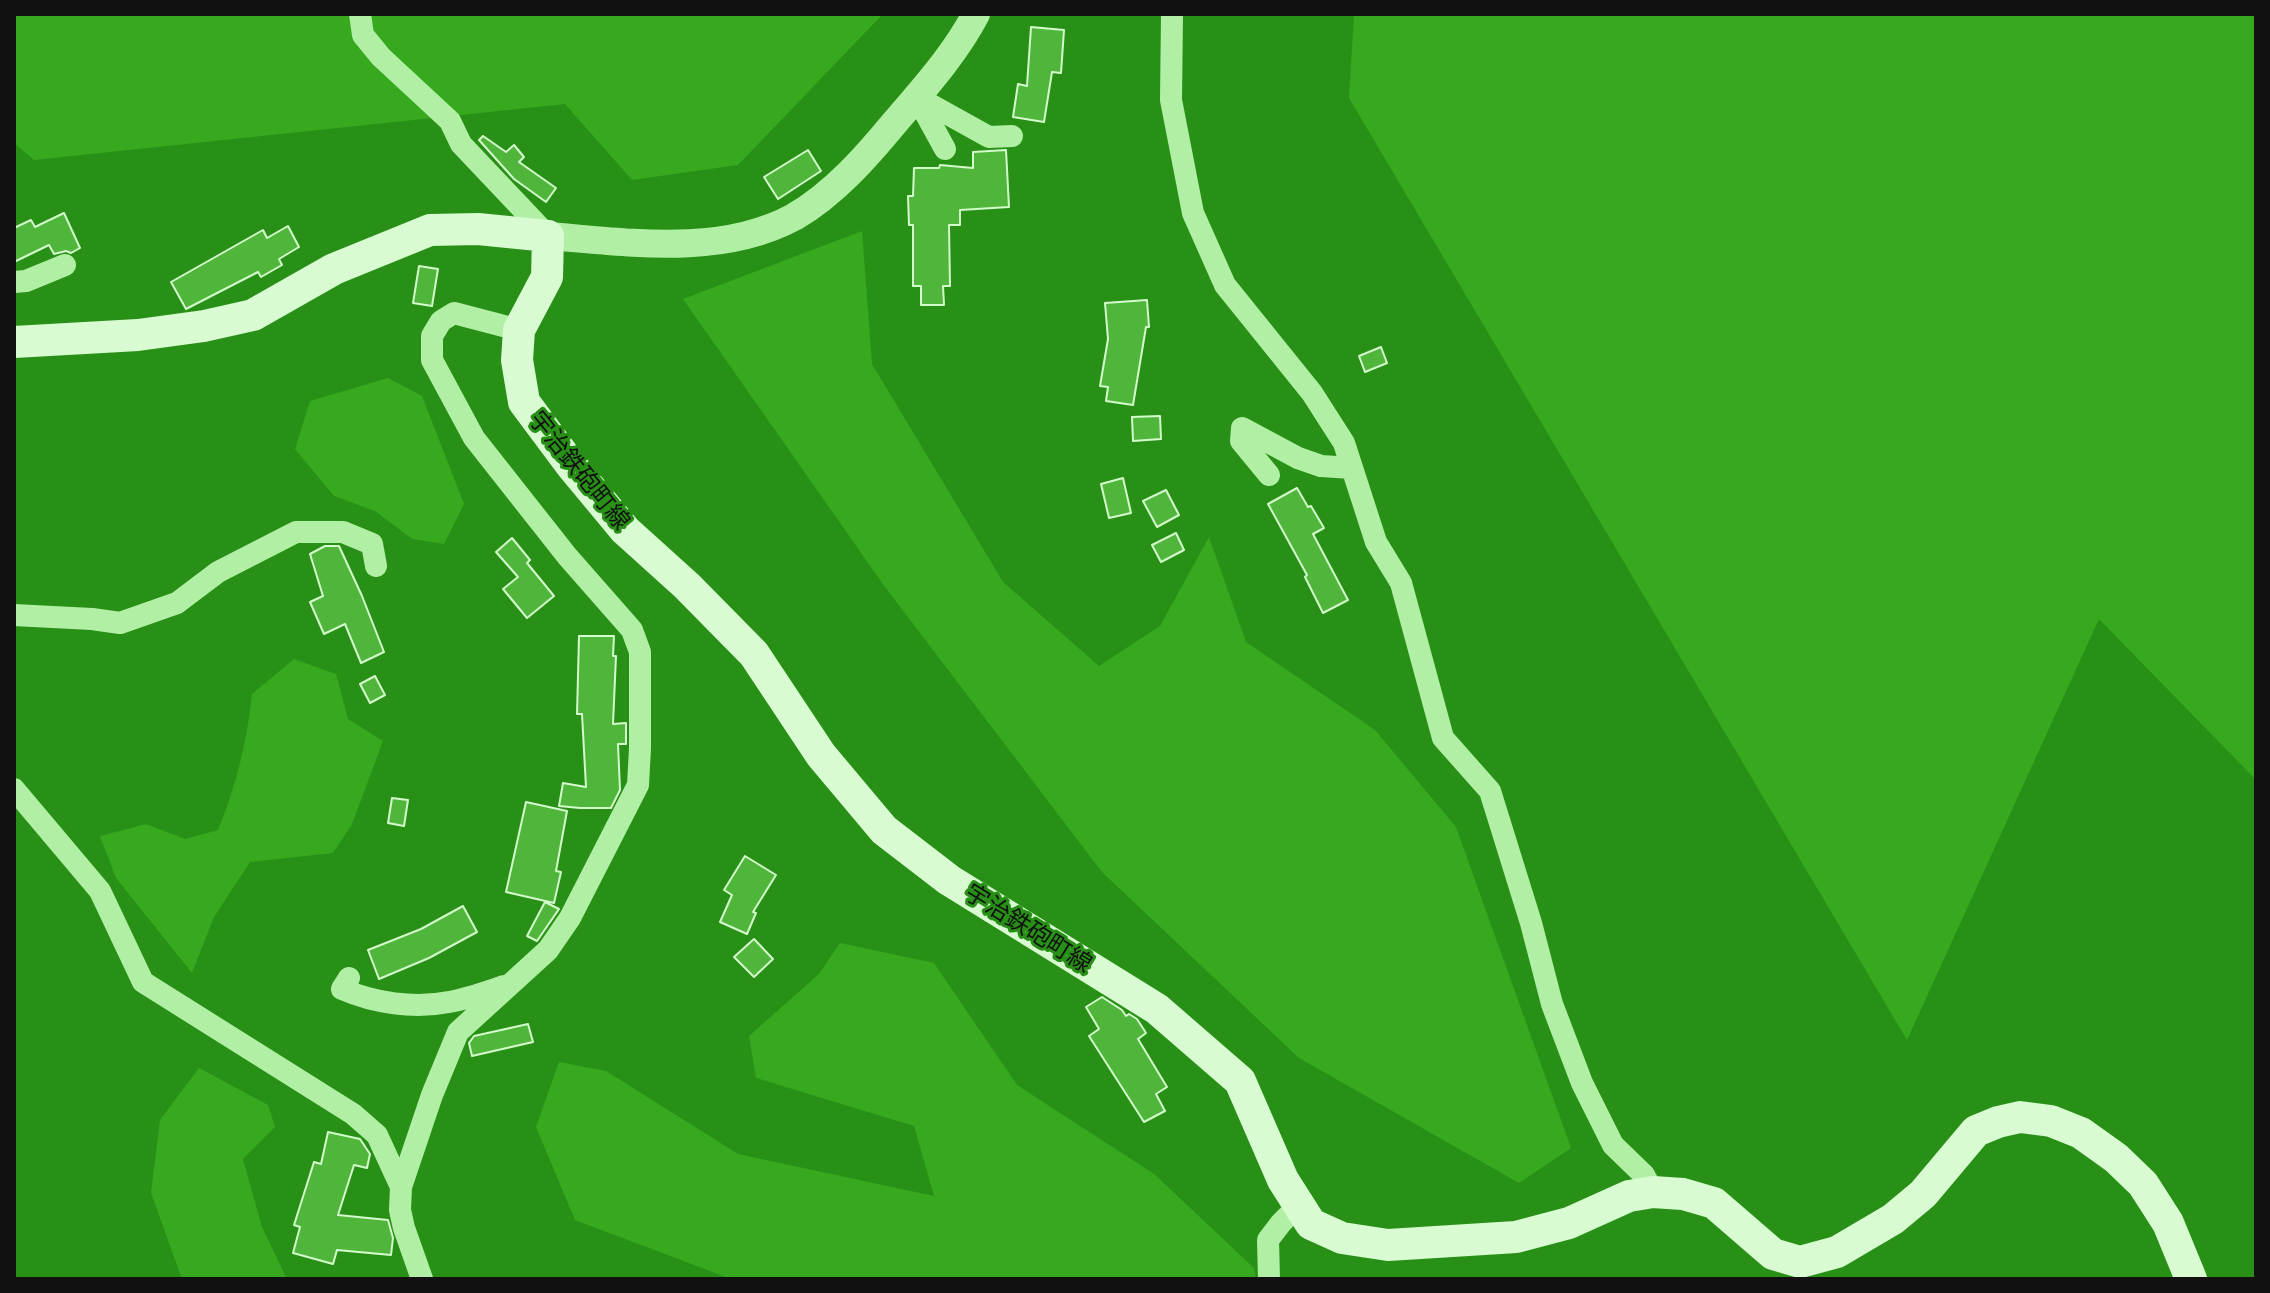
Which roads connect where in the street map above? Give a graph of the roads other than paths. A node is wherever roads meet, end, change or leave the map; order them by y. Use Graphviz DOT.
graph roads {
  1 [pos="360,14"];
  2 [pos="976,14"];
  3 [pos="1172,14"];
  4 [pos="917,97"];
  5 [pos="1012,136"];
  6 [pos="945,149"];
  7 [pos="548,236"];
  8 [pos="65,265"];
  9 [pos="14,282"];
  10 [pos="519,330"];
  11 [pos="14,342"];
  12 [pos="1352,468"];
  13 [pos="1269,475"];
  14 [pos="376,566"];
  15 [pos="14,615"];
  16 [pos="14,789"];
  17 [pos="349,978"];
  18 [pos="513,983"];
  19 [pos="401,1187"];
  20 [pos="1653,1192"];
  21 [pos="1299,1205"];
  22 [pos="422,1279"];
  23 [pos="1269,1279"];
  24 [pos="2191,1279"];
  1 -- 7 [label="street"];
  2 -- 4 [label="street"];
  3 -- 12 [label="street"];
  4 -- 5 [label="street"];
  4 -- 6 [label="street"];
  4 -- 7 [label="street"];
  7 -- 10 [label="main road, 宇治鉄砲町線"];
  7 -- 11 [label="main road"];
  8 -- 9 [label="street"];
  10 -- 18 [label="street"];
  10 -- 21 [label="main road, 宇治鉄砲町線"];
  12 -- 13 [label="street"];
  12 -- 20 [label="street"];
  14 -- 15 [label="street"];
  16 -- 19 [label="street"];
  17 -- 18 [label="street"];
  18 -- 19 [label="street"];
  19 -- 22 [label="street"];
  20 -- 21 [label="main road, 宇治鉄砲町線"];
  20 -- 24 [label="main road, 宇治鉄砲町線"];
  21 -- 23 [label="street"];
}
